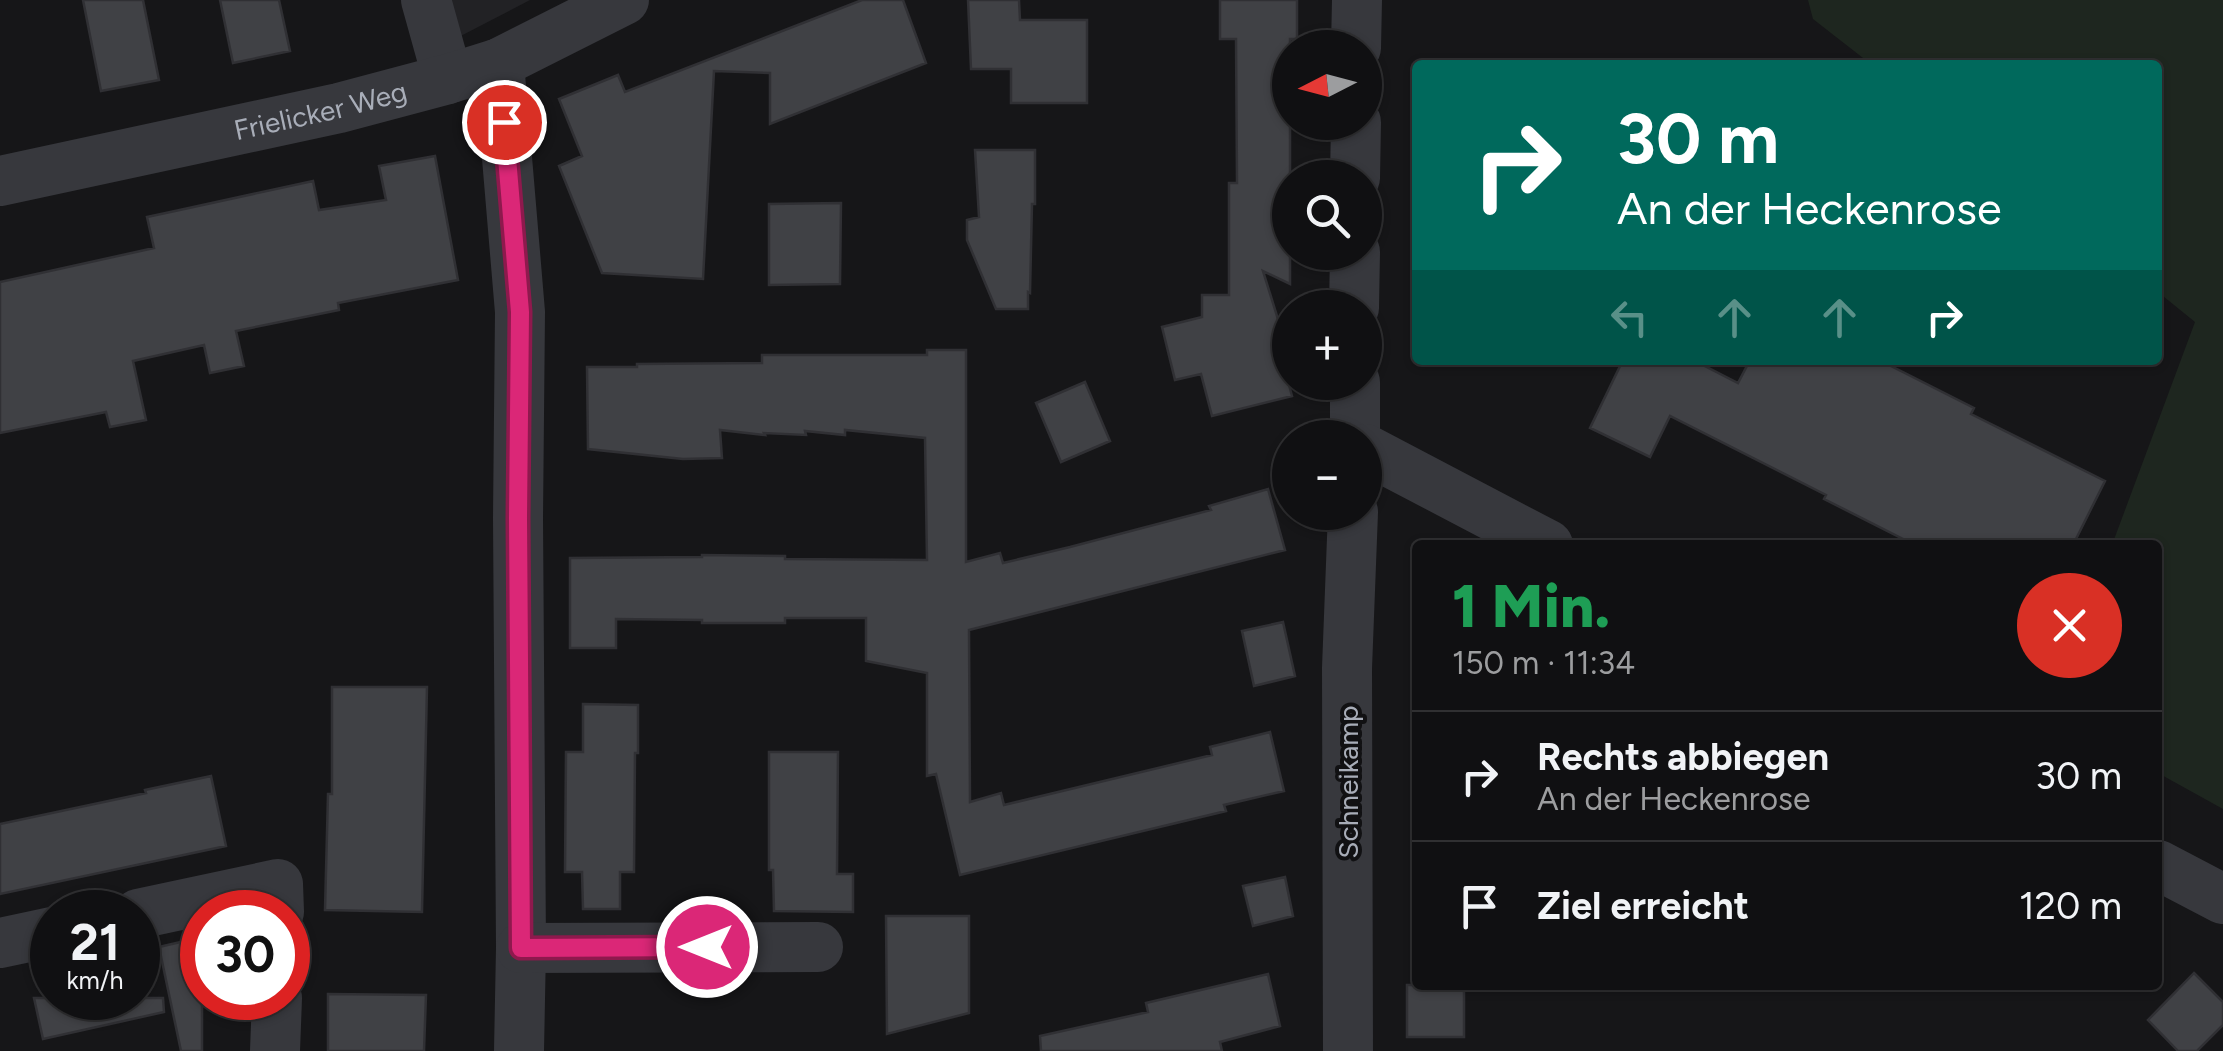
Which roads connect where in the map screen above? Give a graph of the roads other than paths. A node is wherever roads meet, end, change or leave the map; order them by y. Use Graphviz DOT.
graph roads {
  1 [pos="426,0"];
  2 [pos="624,0"];
  3 [pos="1357,0"];
  4 [pos="1356,30"];
  5 [pos="499,63"];
  6 [pos="448,79"];
  7 [pos="0,180"];
  8 [pos="1382,458"];
  9 [pos="1351,530"];
  10 [pos="1538,540"];
  11 [pos="2162,867"];
  12 [pos="250,890"];
  13 [pos="278,890"];
  14 [pos="2223,899"];
  15 [pos="30,937"];
  16 [pos="0,943"];
  17 [pos="818,947"];
  18 [pos="521,948"];
  19 [pos="276,1020"];
  20 [pos="275,1051"];
  21 [pos="519,1051"];
  22 [pos="1348,1051"];
  1 -- 6 [label="street"];
  2 -- 5 [label="street, Frielicker Weg"];
  3 -- 4 [label="street"];
  5 -- 6 [label="street, Frielicker Weg"];
  5 -- 18 [label="street"];
  6 -- 7 [label="street, Frielicker Weg"];
  8 -- 10 [label="street"];
  9 -- 22 [label="street, Schneikamp"];
  11 -- 14 [label="street"];
  12 -- 13 [label="street"];
  15 -- 16 [label="street"];
  17 -- 18 [label="street"];
  18 -- 21 [label="street"];
  19 -- 20 [label="street"];
}
